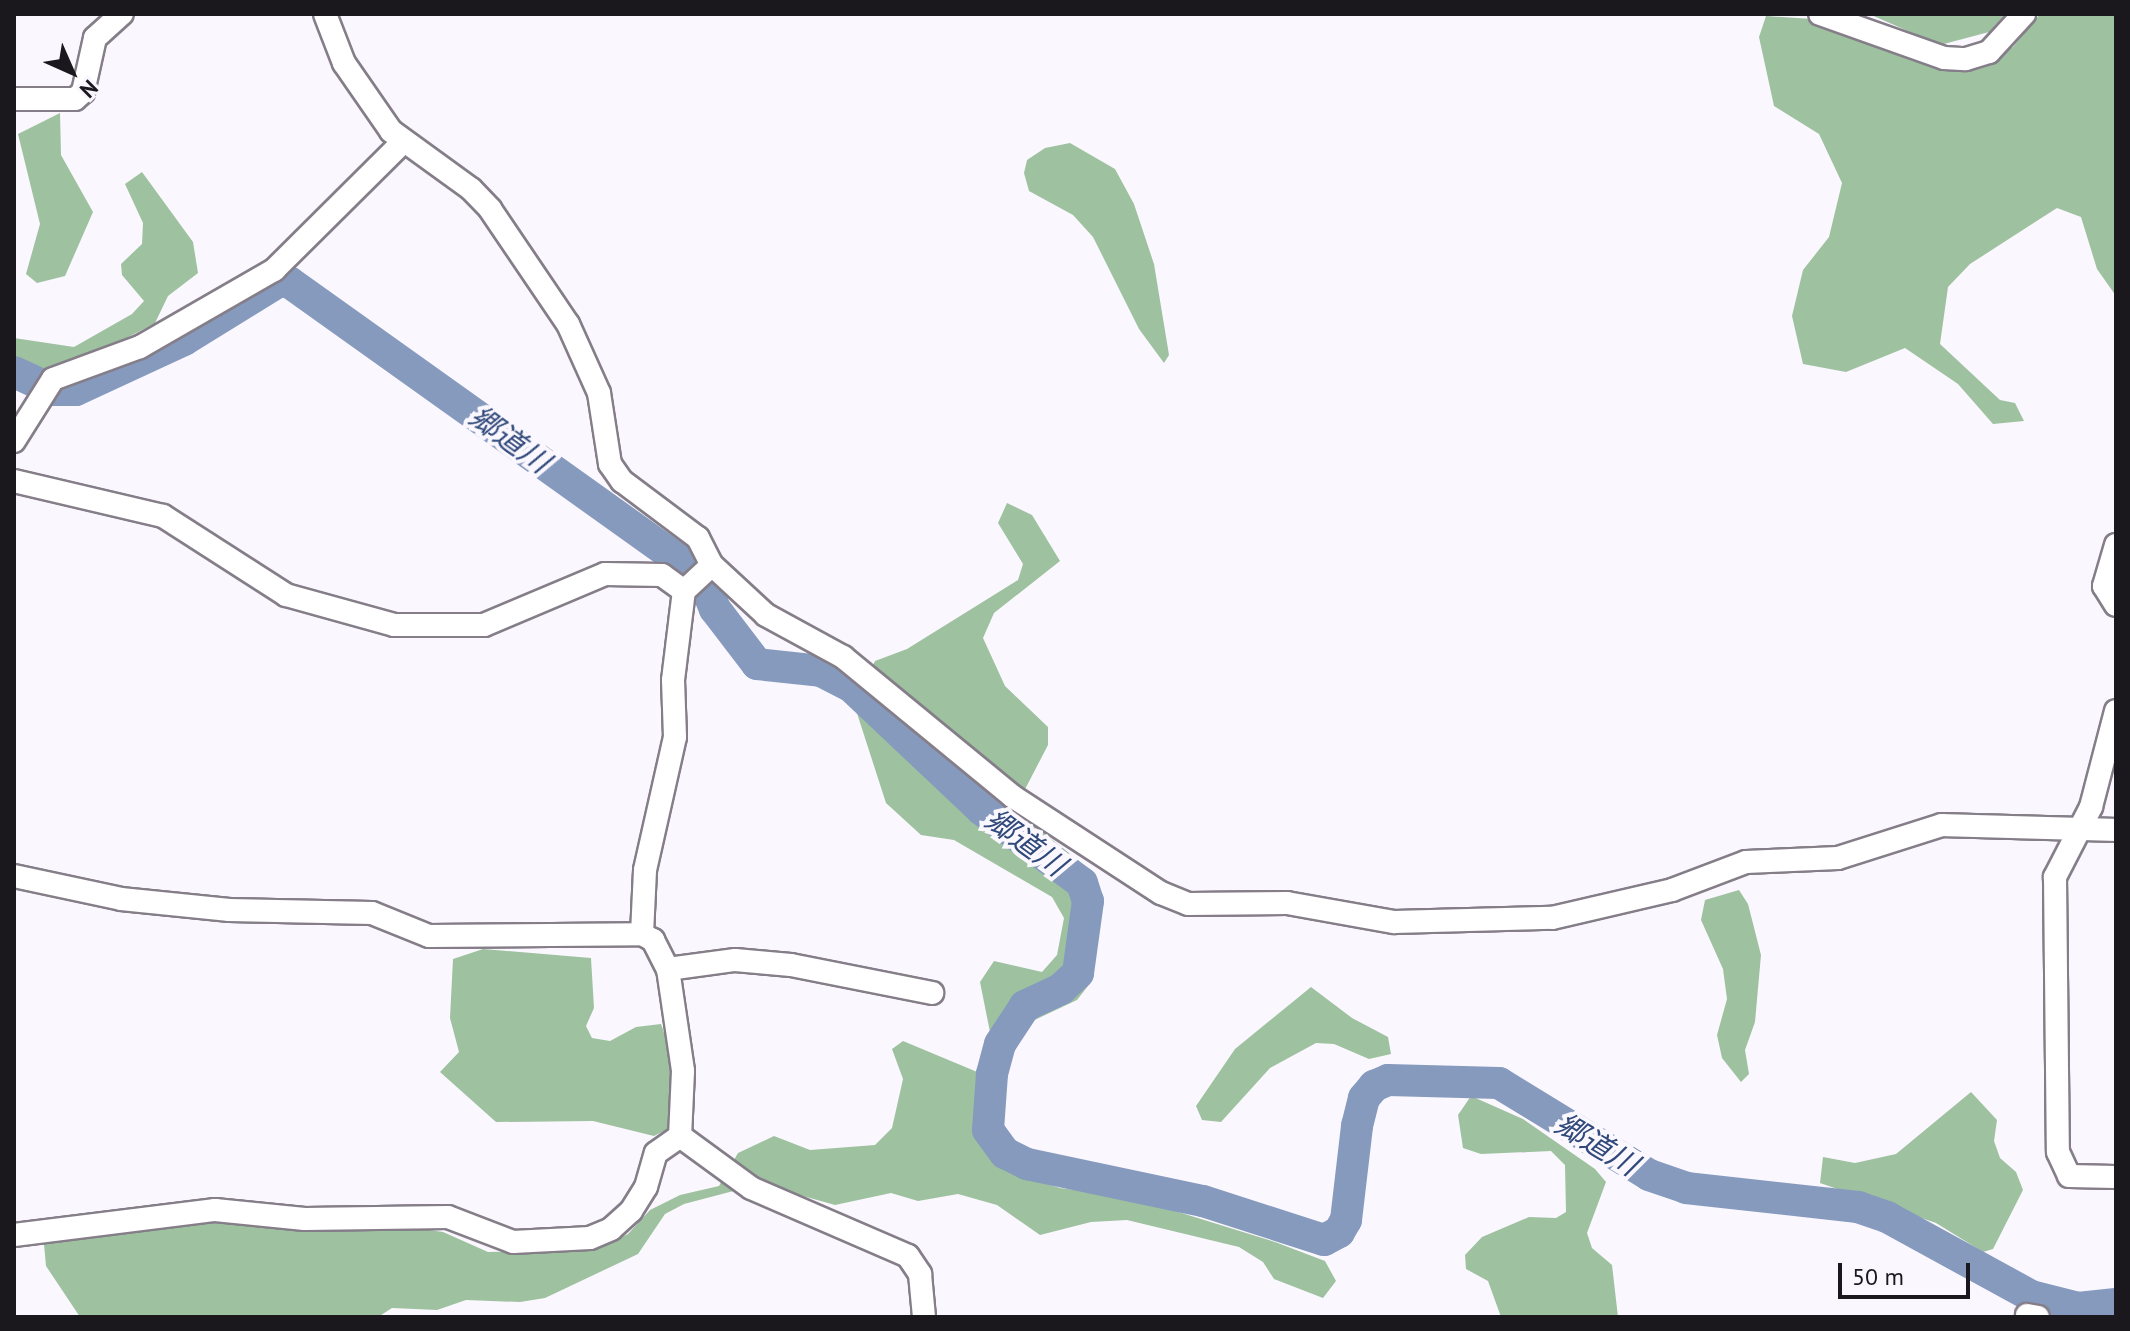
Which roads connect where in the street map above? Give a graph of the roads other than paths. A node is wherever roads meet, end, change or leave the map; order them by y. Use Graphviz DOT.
graph roads {
  1 [pos="122,14"];
  2 [pos="325,14"];
  3 [pos="1820,14"];
  4 [pos="2024,14"];
  5 [pos="14,99"];
  6 [pos="402,143"];
  7 [pos="14,441"];
  8 [pos="14,481"];
  9 [pos="2116,545"];
  10 [pos="698,579"];
  11 [pos="2116,605"];
  12 [pos="2116,711"];
  13 [pos="2079,830"];
  14 [pos="2116,830"];
  15 [pos="14,876"];
  16 [pos="642,934"];
  17 [pos="668,969"];
  18 [pos="932,993"];
  19 [pos="680,1136"];
  20 [pos="2116,1177"];
  21 [pos="14,1235"];
  22 [pos="924,1317"];
  1 -- 5 [label="street"];
  2 -- 6 [label="street"];
  3 -- 4 [label="street"];
  6 -- 7 [label="street"];
  6 -- 10 [label="street"];
  8 -- 10 [label="street"];
  9 -- 11 [label="street"];
  10 -- 13 [label="street"];
  10 -- 16 [label="street"];
  12 -- 13 [label="street"];
  13 -- 14 [label="street"];
  13 -- 20 [label="street"];
  15 -- 16 [label="street"];
  16 -- 17 [label="street"];
  17 -- 18 [label="street"];
  17 -- 19 [label="street"];
  19 -- 21 [label="street"];
  19 -- 22 [label="street"];
}
